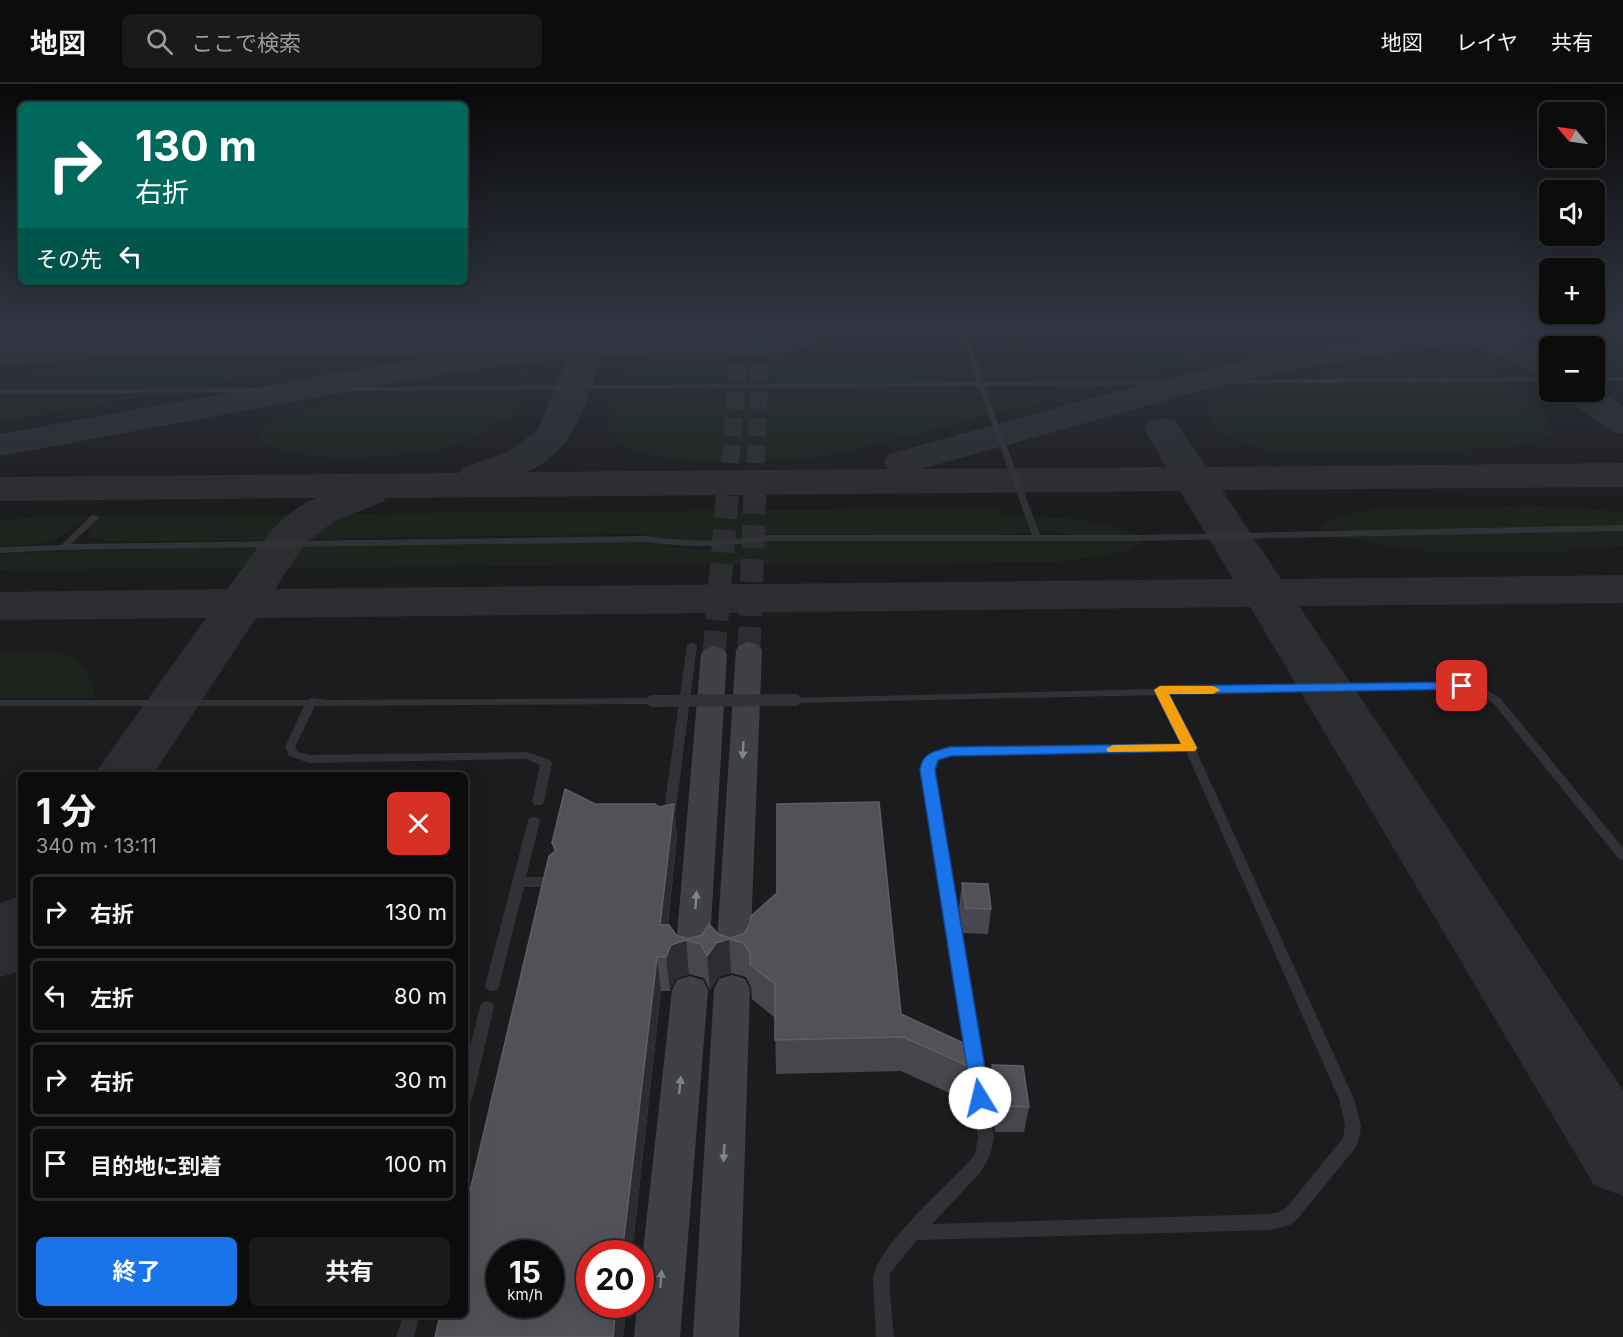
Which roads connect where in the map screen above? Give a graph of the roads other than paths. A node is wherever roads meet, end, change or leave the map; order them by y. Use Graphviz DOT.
graph roads {
  1 [pos="384,388"];
  2 [pos="982,388"];
  3 [pos="0,392"];
  4 [pos="95,517"];
  5 [pos="1623,528"];
  6 [pos="1037,538"];
  7 [pos="63,547"];
  8 [pos="0,550"];
  9 [pos="703,649"];
  10 [pos="749,650"];
  11 [pos="1160,690"];
  12 [pos="312,701"];
  13 [pos="0,703"];
  14 [pos="1190,748"];
  15 [pos="538,802"];
  16 [pos="534,821"];
  17 [pos="668,824"];
  18 [pos="1623,856"];
  19 [pos="518,882"];
  20 [pos="555,882"];
  21 [pos="492,986"];
  22 [pos="487,1007"];
  23 [pos="468,1084"];
  24 [pos="915,1232"];
  25 [pos="657,1337"];
  26 [pos="716,1337"];
  27 [pos="885,1337"];
  1 -- 3 [label="lane"];
  2 -- 6 [label="lane"];
  4 -- 7 [label="lane"];
  5 -- 6 [label="lane"];
  6 -- 7 [label="lane"];
  7 -- 8 [label="lane"];
  9 -- 17 [label="lane"];
  25 -- 9 [label="street, one-way"];
  10 -- 26 [label="street, one-way"];
  11 -- 12 [label="lane, bridge"];
  11 -- 14 [label="lane"];
  11 -- 18 [label="lane"];
  12 -- 13 [label="lane"];
  12 -- 15 [label="lane"];
  14 -- 24 [label="lane"];
  14 -- 24 [label="lane"];
  16 -- 19 [label="lane"];
  19 -- 20 [label="lane"];
  19 -- 21 [label="lane"];
  22 -- 23 [label="lane"];
  24 -- 27 [label="lane"];
}
